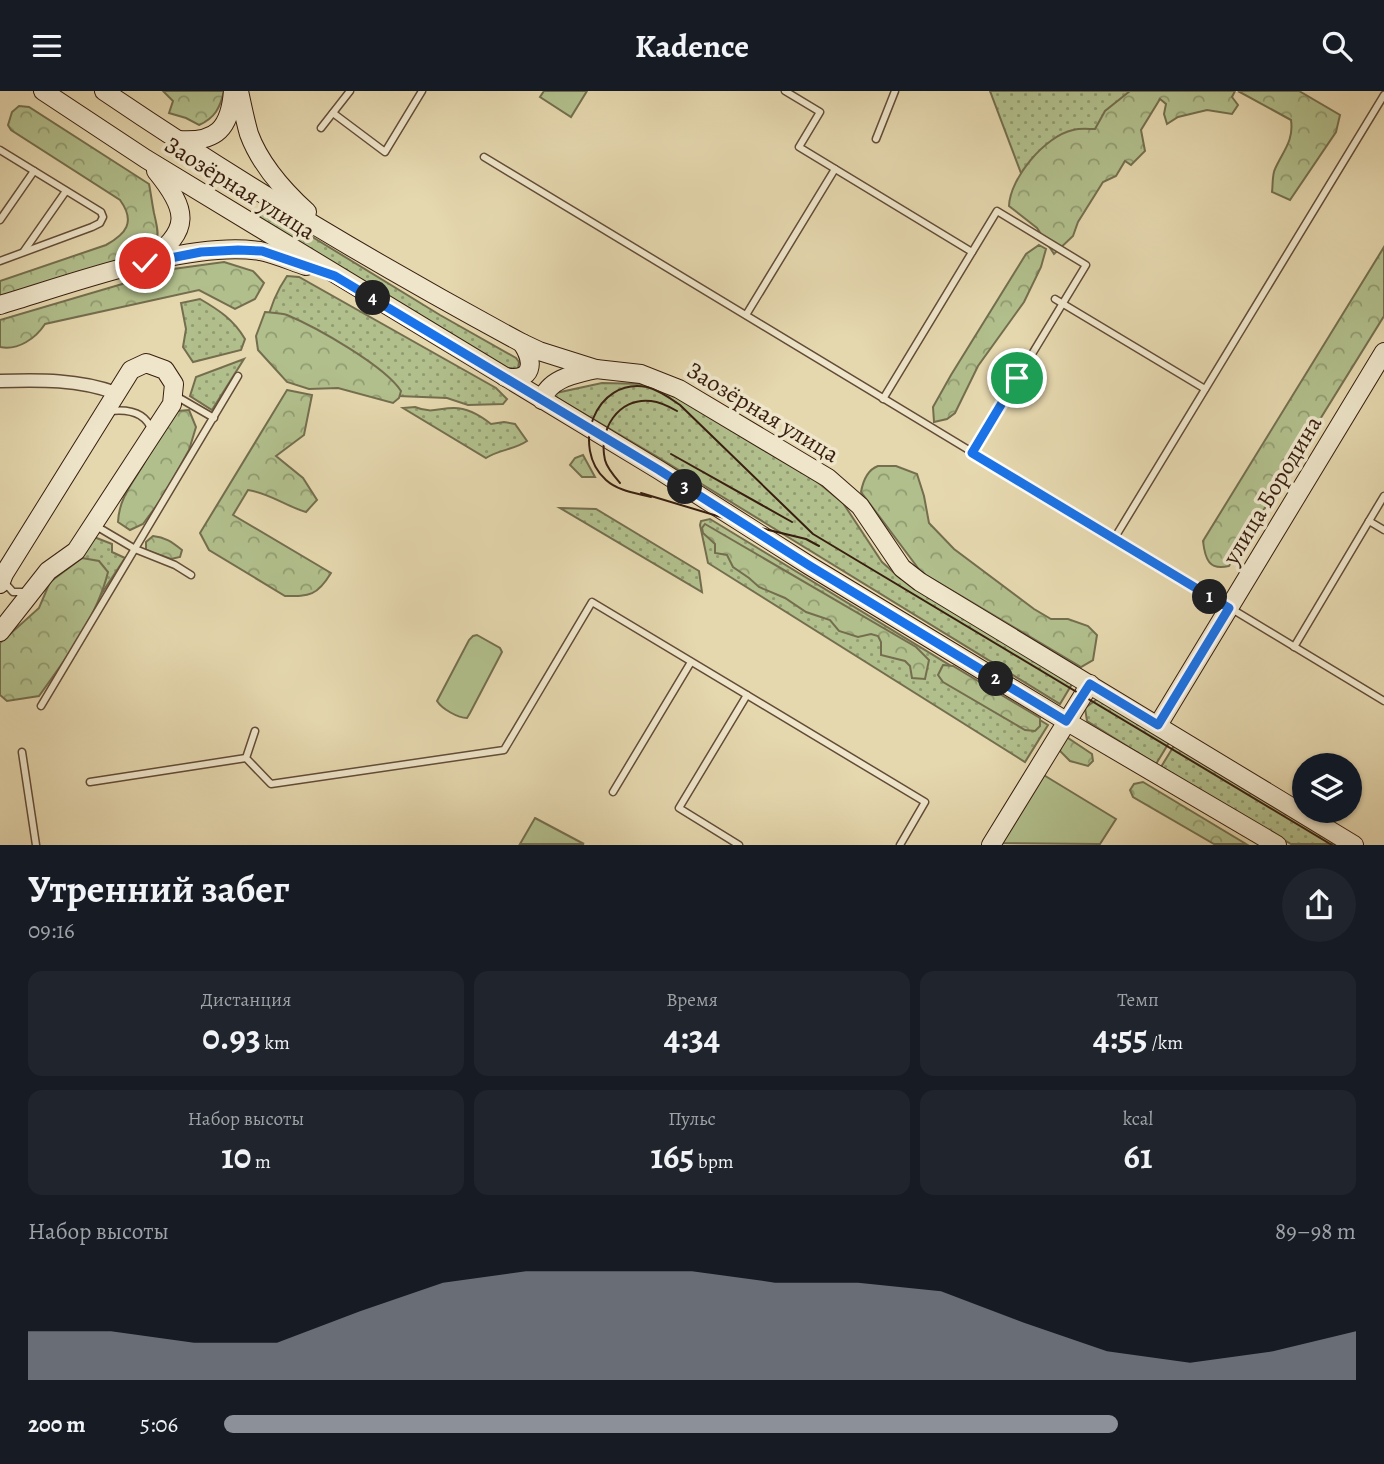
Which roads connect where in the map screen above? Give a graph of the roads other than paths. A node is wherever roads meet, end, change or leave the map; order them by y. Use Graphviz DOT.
graph roads {
  1 [pos="43,91"];
  2 [pos="104,91"];
  3 [pos="233,91"];
  4 [pos="239,91"];
  5 [pos="350,91"];
  6 [pos="422,91"];
  7 [pos="785,91"];
  8 [pos="895,91"];
  9 [pos="1384,95"];
  10 [pos="333,113"];
  11 [pos="321,128"];
  12 [pos="876,139"];
  13 [pos="176,140"];
  14 [pos="1,153"];
  15 [pos="484,157"];
  16 [pos="146,159"];
  17 [pos="835,169"];
  18 [pos="34,171"];
  19 [pos="66,191"];
  20 [pos="0,220"];
  21 [pos="333,236"];
  22 [pos="972,252"];
  23 [pos="23,253"];
  24 [pos="0,261"];
  25 [pos="145,263"];
  26 [pos="335,276"];
  27 [pos="1055,299"];
  28 [pos="1063,303"];
  29 [pos="0,305"];
  30 [pos="746,316"];
  31 [pos="522,343"];
  32 [pos="1384,352"];
  33 [pos="596,369"];
  34 [pos="239,376"];
  35 [pos="505,377"];
  36 [pos="0,381"];
  37 [pos="1205,389"];
  38 [pos="116,393"];
  39 [pos="174,395"];
  40 [pos="883,399"];
  41 [pos="542,400"];
  42 [pos="105,412"];
  43 [pos="214,418"];
  44 [pos="152,433"];
  45 [pos="972,453"];
  46 [pos="1384,496"];
  47 [pos="1369,521"];
  48 [pos="93,524"];
  49 [pos="1384,530"];
  50 [pos="1114,539"];
  51 [pos="135,549"];
  52 [pos="191,575"];
  53 [pos="2,579"];
  54 [pos="32,591"];
  55 [pos="1229,608"];
  56 [pos="0,632"];
  57 [pos="1294,647"];
  58 [pos="691,662"];
  59 [pos="1090,684"];
  60 [pos="747,695"];
  61 [pos="1384,701"];
  62 [pos="41,706"];
  63 [pos="1066,721"];
  64 [pos="1158,725"];
  65 [pos="254,731"];
  66 [pos="22,752"];
  67 [pos="246,758"];
  68 [pos="90,782"];
  69 [pos="613,792"];
  70 [pos="36,845"];
  71 [pos="739,845"];
  72 [pos="900,845"];
  73 [pos="991,845"];
  74 [pos="1277,845"];
  75 [pos="1354,845"];
  1 -- 16 [label="main road, Заозёрная улица"];
  2 -- 13 [label="main road, Заозёрная улица"];
  3 -- 13 [label="main road"];
  4 -- 21 [label="main road"];
  5 -- 10 [label="lane"];
  6 -- 10 [label="lane"];
  7 -- 17 [label="lane"];
  8 -- 12 [label="lane"];
  9 -- 37 [label="lane"];
  10 -- 11 [label="lane"];
  13 -- 21 [label="main road, Заозёрная улица"];
  14 -- 18 [label="lane"];
  15 -- 30 [label="lane"];
  16 -- 25 [label="main road"];
  16 -- 26 [label="main road, Заозёрная улица"];
  17 -- 22 [label="lane"];
  17 -- 30 [label="lane"];
  18 -- 19 [label="lane"];
  18 -- 20 [label="lane"];
  19 -- 23 [label="lane"];
  19 -- 23 [label="lane"];
  21 -- 31 [label="main road, Заозёрная улица"];
  22 -- 28 [label="lane"];
  22 -- 40 [label="lane"];
  23 -- 24 [label="lane"];
  25 -- 26 [label="main road"];
  25 -- 29 [label="main road"];
  26 -- 35 [label="main road, Заозёрная улица"];
  27 -- 28 [label="lane"];
  28 -- 37 [label="lane"];
  28 -- 45 [label="lane"];
  30 -- 40 [label="lane"];
  31 -- 33 [label="main road, Заозёрная улица"];
  31 -- 35 [label="main road"];
  32 -- 55 [label="main road, улица Бородина"];
  33 -- 41 [label="main road"];
  33 -- 59 [label="main road, Заозёрная улица"];
  34 -- 43 [label="lane"];
  35 -- 41 [label="main road, Заозёрная улица"];
  36 -- 38 [label="street"];
  37 -- 50 [label="lane"];
  38 -- 39 [label="main road"];
  38 -- 42 [label="main road"];
  39 -- 43 [label="lane"];
  39 -- 44 [label="main road"];
  40 -- 45 [label="lane"];
  41 -- 63 [label="main road, Заозёрная улица"];
  42 -- 44 [label="lane"];
  42 -- 53 [label="main road"];
  43 -- 51 [label="lane"];
  44 -- 48 [label="main road"];
  45 -- 50 [label="lane"];
  46 -- 47 [label="lane"];
  47 -- 49 [label="lane"];
  47 -- 57 [label="lane"];
  48 -- 51 [label="lane"];
  48 -- 54 [label="main road"];
  50 -- 55 [label="lane"];
  51 -- 52 [label="lane"];
  51 -- 62 [label="lane"];
  53 -- 54 [label="lane"];
  54 -- 56 [label="main road"];
  55 -- 57 [label="lane"];
  55 -- 64 [label="main road, улица Бородина"];
  57 -- 61 [label="lane"];
  58 -- 60 [label="lane"];
  58 -- 67 [label="lane"];
  58 -- 69 [label="lane"];
  59 -- 63 [label="main road"];
  59 -- 64 [label="main road, Заозёрная улица"];
  60 -- 71 [label="lane"];
  60 -- 72 [label="lane"];
  63 -- 73 [label="main road"];
  63 -- 74 [label="main road, Заозёрная улица"];
  64 -- 75 [label="main road, Заозёрная улица"];
  65 -- 67 [label="lane"];
  66 -- 70 [label="lane"];
  67 -- 68 [label="lane"];
}
